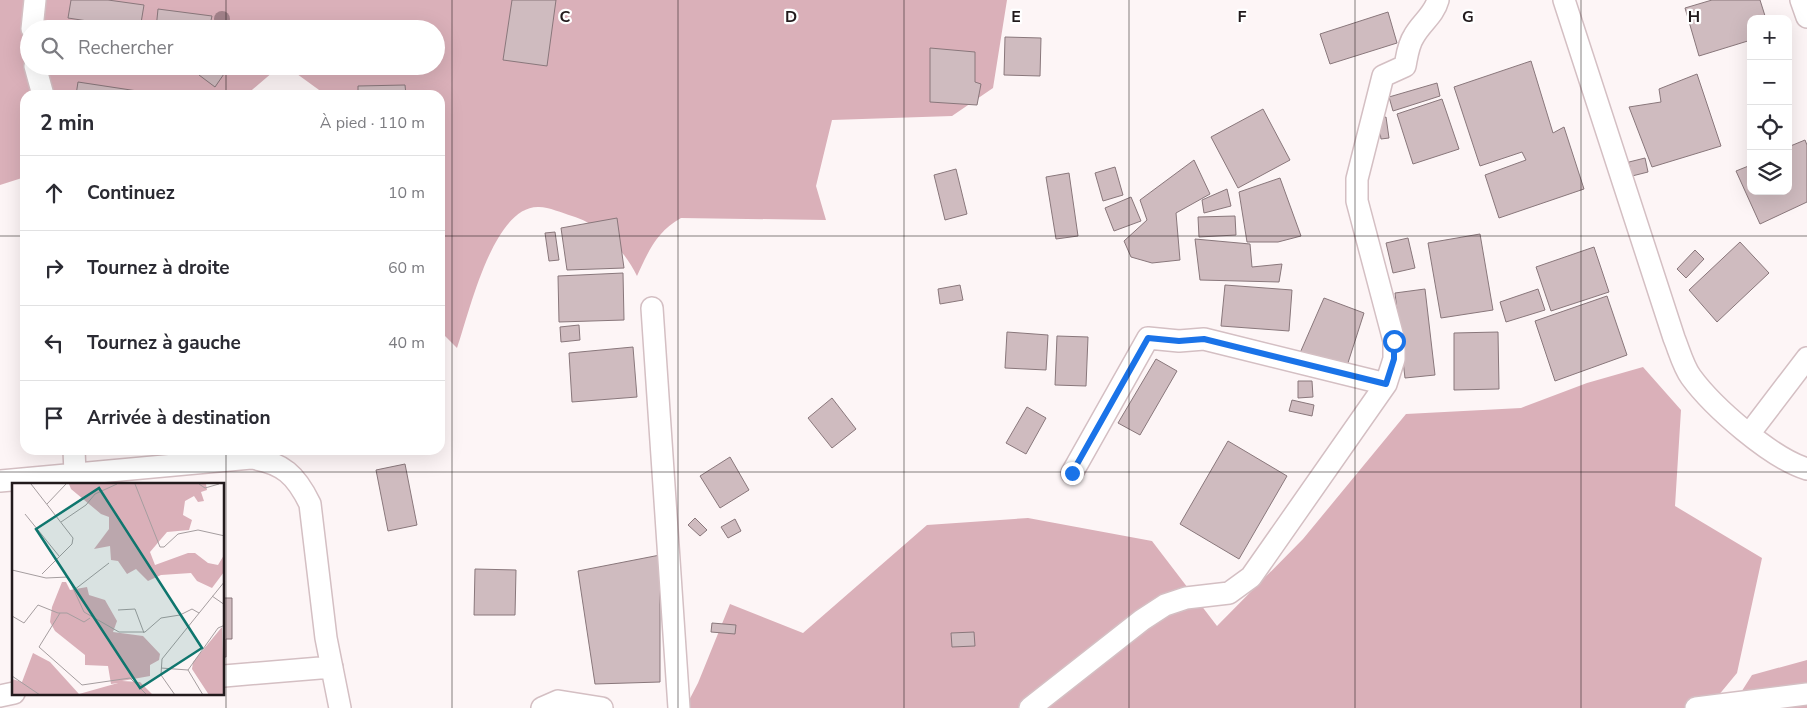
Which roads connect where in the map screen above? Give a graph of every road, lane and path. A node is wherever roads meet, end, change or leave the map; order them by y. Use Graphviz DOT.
graph roads {
  1 [pos="35,0"];
  2 [pos="1438,0"];
  3 [pos="1564,0"];
  4 [pos="1801,0"];
  5 [pos="1807,17"];
  6 [pos="33,20"];
  7 [pos="37,75"];
  8 [pos="42,90"];
  9 [pos="652,308"];
  10 [pos="1807,358"];
  11 [pos="1386,384"];
  12 [pos="1749,434"];
  13 [pos="74,455"];
  14 [pos="1807,469"];
  15 [pos="75,473"];
  16 [pos="1072,473"];
  17 [pos="0,481"];
  18 [pos="332,667"];
  19 [pos="225,676"];
  20 [pos="1807,694"];
  21 [pos="340,708"];
  22 [pos="542,708"];
  23 [pos="602,708"];
  24 [pos="679,708"];
  25 [pos="1030,708"];
  26 [pos="1696,708"];
  1 -- 6 [label="street"];
  2 -- 11 [label="street"];
  3 -- 12 [label="street"];
  4 -- 5 [label="street"];
  7 -- 8 [label="street"];
  9 -- 24 [label="street"];
  10 -- 12 [label="street"];
  11 -- 16 [label="street"];
  11 -- 25 [label="street"];
  12 -- 14 [label="street"];
  13 -- 15 [label="street"];
  15 -- 17 [label="street"];
  15 -- 18 [label="street"];
  18 -- 19 [label="street"];
  18 -- 21 [label="street"];
  20 -- 26 [label="street"];
  22 -- 23 [label="street"];
}
